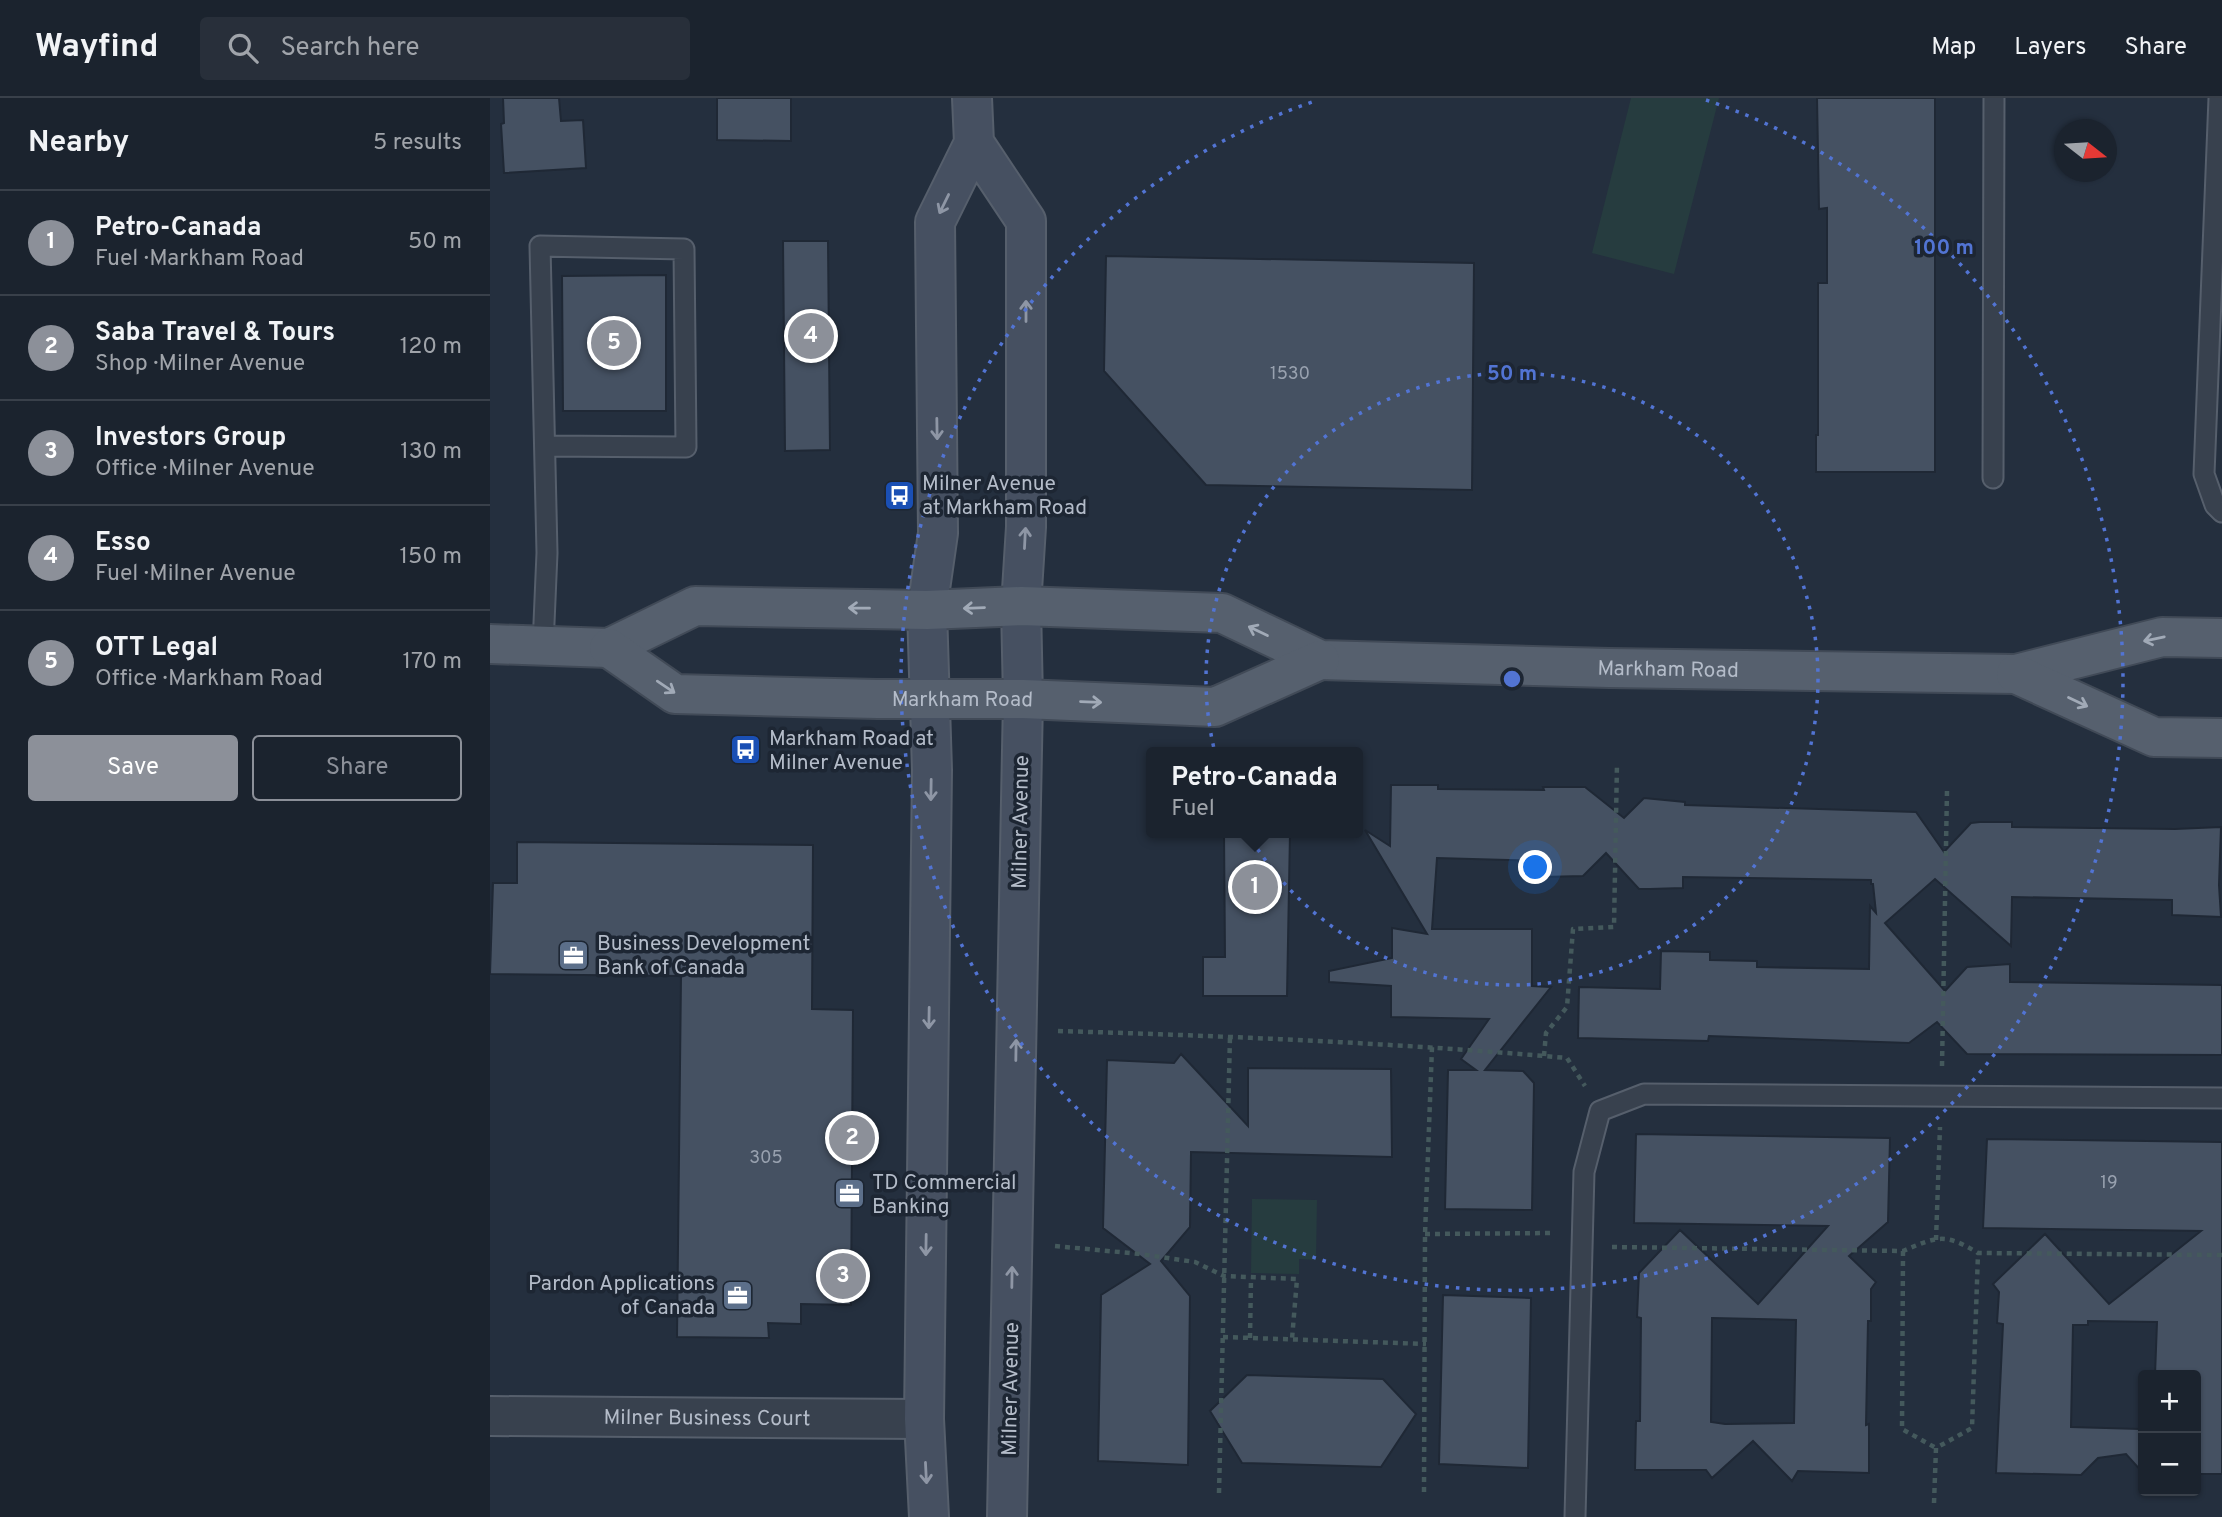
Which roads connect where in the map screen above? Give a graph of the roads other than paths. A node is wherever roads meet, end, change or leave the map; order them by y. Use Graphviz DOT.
graph roads {
  1 [pos="972,98"];
  2 [pos="1994,98"];
  3 [pos="2219,98"];
  4 [pos="974,143"];
  5 [pos="545,446"];
  6 [pos="1993,478"];
  7 [pos="2222,512"];
  8 [pos="1021,606"];
  9 [pos="927,610"];
  10 [pos="2222,638"];
  11 [pos="490,643"];
  12 [pos="543,646"];
  13 [pos="609,648"];
  14 [pos="1320,660"];
  15 [pos="2016,674"];
  16 [pos="930,698"];
  17 [pos="1023,699"];
  18 [pos="2222,738"];
  19 [pos="2222,1098"];
  20 [pos="490,1416"];
  21 [pos="923,1419"];
  22 [pos="929,1517"];
  23 [pos="1007,1517"];
  24 [pos="1575,1517"];
  1 -- 4 [label="main road"];
  2 -- 6 [label="lane"];
  3 -- 7 [label="lane"];
  8 -- 4 [label="main road, Milner Avenue, one-way"];
  4 -- 9 [label="main road, one-way"];
  5 -- 5 [label="lane"];
  5 -- 12 [label="lane"];
  8 -- 9 [label="main road, Markham Road, one-way"];
  14 -- 8 [label="main road, Markham Road, one-way"];
  8 -- 17 [label="main road, Milner Avenue"];
  9 -- 13 [label="main road, Markham Road, one-way"];
  9 -- 16 [label="main road"];
  10 -- 15 [label="main road, Markham Road, one-way"];
  11 -- 12 [label="main road, Markham Road"];
  12 -- 13 [label="main road, Markham Road"];
  13 -- 16 [label="main road, Markham Road, one-way"];
  14 -- 15 [label="main road, Markham Road"];
  17 -- 14 [label="main road, Markham Road, one-way"];
  15 -- 18 [label="main road, Markham Road, one-way"];
  16 -- 17 [label="main road, Markham Road"];
  16 -- 21 [label="main road, one-way"];
  23 -- 17 [label="main road, Milner Avenue, one-way"];
  19 -- 24 [label="lane"];
  20 -- 21 [label="street, Milner Business Court"];
  21 -- 22 [label="main road, one-way"];
}
